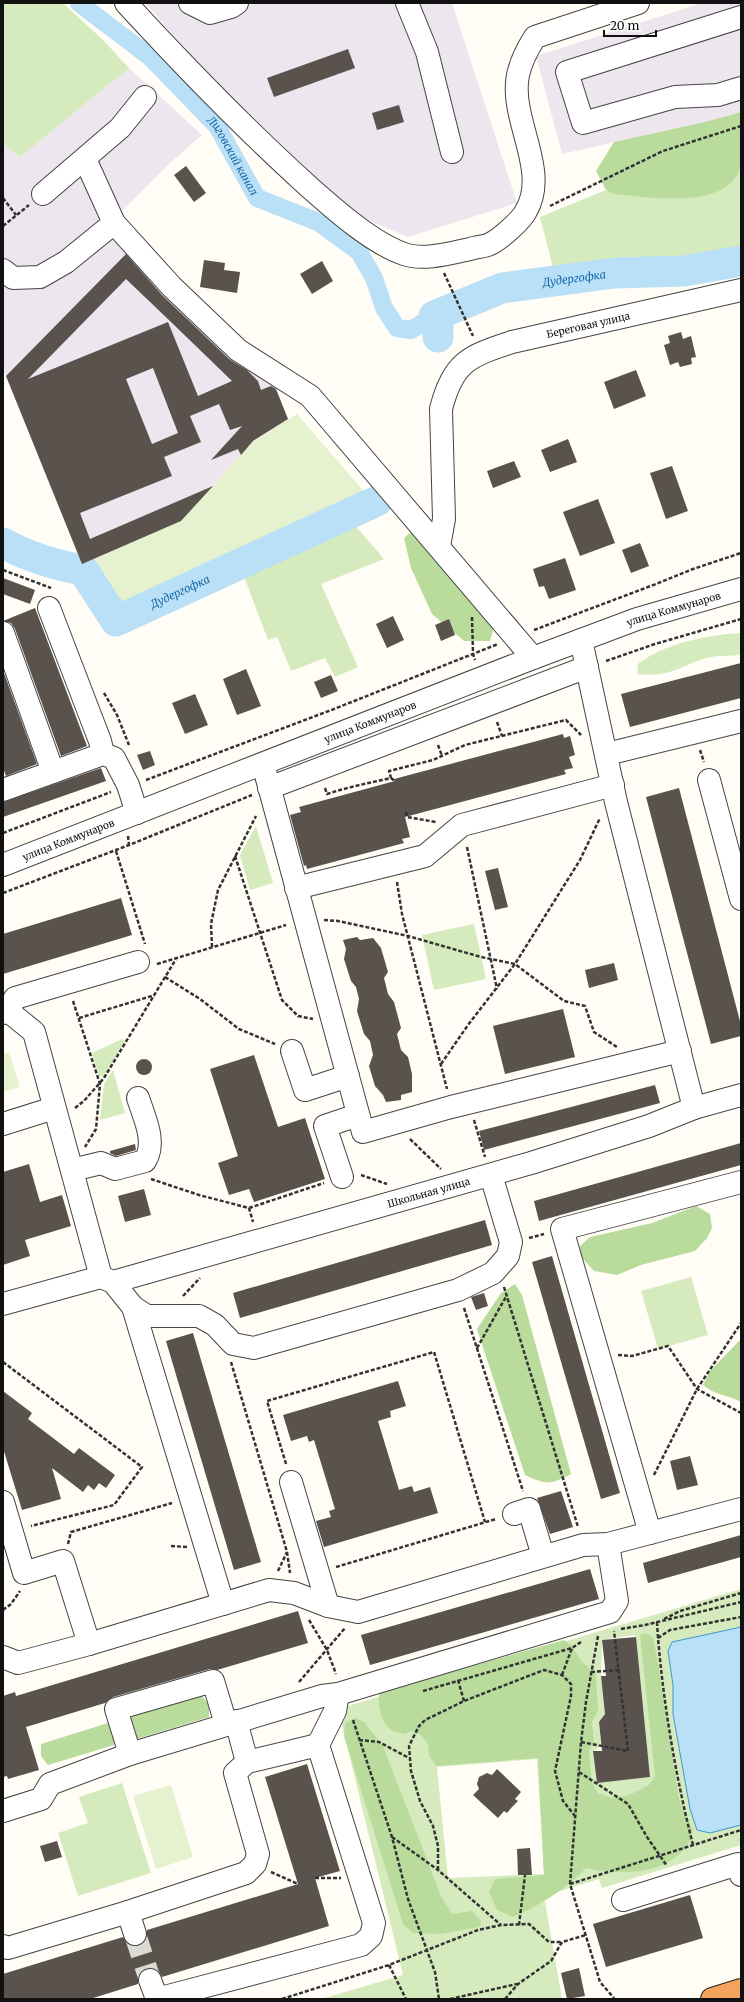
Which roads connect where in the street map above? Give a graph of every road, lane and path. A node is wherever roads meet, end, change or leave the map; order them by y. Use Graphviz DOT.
graph roads {
  1 [pos="126,3"];
  2 [pos="190,3"];
  3 [pos="237,3"];
  4 [pos="407,3"];
  5 [pos="638,3"];
  6 [pos="741,17"];
  7 [pos="741,88"];
  8 [pos="144,97"];
  9 [pos="741,126"];
  10 [pos="452,152"];
  11 [pos="85,159"];
  12 [pos="42,194"];
  13 [pos="3,198"];
  14 [pos="526,212"];
  15 [pos="16,216"];
  16 [pos="114,223"];
  17 [pos="3,226"];
  18 [pos="436,256"];
  19 [pos="3,270"];
  20 [pos="741,290"];
  21 [pos="466,320"];
  22 [pos="439,546"];
  23 [pos="741,553"];
  24 [pos="741,589"];
  25 [pos="49,608"];
  26 [pos="472,610"];
  27 [pos="741,620"];
  28 [pos="3,633"];
  29 [pos="517,637"];
  30 [pos="581,640"];
  31 [pos="473,654"];
  32 [pos="533,658"];
  33 [pos="587,667"];
  34 [pos="741,721"];
  35 [pos="696,733"];
  36 [pos="241,744"];
  37 [pos="605,745"];
  38 [pos="103,754"];
  39 [pos="262,764"];
  40 [pos="53,772"];
  41 [pos="390,778"];
  42 [pos="708,780"];
  43 [pos="396,782"];
  44 [pos="3,790"];
  45 [pos="270,790"];
  46 [pos="615,793"];
  47 [pos="327,794"];
  48 [pos="406,812"];
  49 [pos="136,813"];
  50 [pos="462,825"];
  51 [pos="128,840"];
  52 [pos="129,845"];
  53 [pos="116,850"];
  54 [pos="235,856"];
  55 [pos="394,864"];
  56 [pos="3,865"];
  57 [pos="296,888"];
  58 [pos="3,893"];
  59 [pos="740,893"];
  60 [pos="304,919"];
  61 [pos="260,932"];
  62 [pos="408,936"];
  63 [pos="212,947"];
  64 [pos="142,956"];
  65 [pos="176,958"];
  66 [pos="490,958"];
  67 [pos="515,964"];
  68 [pos="166,977"];
  69 [pos="68,983"];
  70 [pos="497,990"];
  71 [pos="156,994"];
  72 [pos="5,1012"];
  73 [pos="331,1016"];
  74 [pos="78,1018"];
  75 [pos="292,1050"];
  76 [pos="680,1051"];
  77 [pos="641,1061"];
  78 [pos="441,1064"];
  79 [pos="348,1076"];
  80 [pos="100,1084"];
  81 [pos="741,1095"];
  82 [pos="138,1098"];
  83 [pos="460,1105"];
  84 [pos="694,1108"];
  85 [pos="56,1114"];
  86 [pos="358,1115"];
  87 [pos="3,1124"];
  88 [pos="392,1124"];
  89 [pos="130,1165"];
  90 [pos="72,1170"];
  91 [pos="491,1175"];
  92 [pos="332,1180"];
  93 [pos="741,1182"];
  94 [pos="388,1184"];
  95 [pos="458,1184"];
  96 [pos="249,1208"];
  97 [pos="562,1229"];
  98 [pos="258,1240"];
  99 [pos="510,1249"];
  100 [pos="202,1277"];
  101 [pos="107,1279"];
  102 [pos="458,1290"];
  103 [pos="507,1295"];
  104 [pos="3,1304"];
  105 [pos="133,1307"];
  106 [pos="164,1317"];
  107 [pos="741,1322"];
  108 [pos="233,1344"];
  109 [pos="477,1349"];
  110 [pos="598,1352"];
  111 [pos="3,1362"];
  112 [pos="697,1389"];
  113 [pos="741,1412"];
  114 [pos="291,1482"];
  115 [pos="190,1498"];
  116 [pos="3,1502"];
  117 [pos="641,1503"];
  118 [pos="741,1509"];
  119 [pos="521,1511"];
  120 [pos="485,1522"];
  121 [pos="12,1531"];
  122 [pos="71,1532"];
  123 [pos="650,1533"];
  124 [pos="608,1544"];
  125 [pos="583,1545"];
  126 [pos="544,1556"];
  127 [pos="318,1572"];
  128 [pos="24,1573"];
  129 [pos="294,1593"];
  130 [pos="741,1593"];
  131 [pos="741,1602"];
  132 [pos="223,1604"];
  133 [pos="328,1606"];
  134 [pos="3,1610"];
  135 [pos="358,1612"];
  136 [pos="741,1617"];
  137 [pos="309,1619"];
  138 [pos="608,1619"];
  139 [pos="657,1622"];
  140 [pos="658,1638"];
  141 [pos="582,1641"];
  142 [pos="89,1644"];
  143 [pos="572,1648"];
  144 [pos="328,1650"];
  145 [pos="3,1657"];
  146 [pos="619,1670"];
  147 [pos="591,1672"];
  148 [pos="562,1675"];
  149 [pos="458,1680"];
  150 [pos="296,1685"];
  151 [pos="422,1691"];
  152 [pos="340,1693"];
  153 [pos="464,1701"];
  154 [pos="231,1722"];
  155 [pos="359,1740"];
  156 [pos="581,1742"];
  157 [pos="318,1745"];
  158 [pos="130,1754"];
  159 [pos="410,1758"];
  160 [pos="247,1762"];
  161 [pos="579,1772"];
  162 [pos="3,1811"];
  163 [pos="575,1816"];
  164 [pos="741,1830"];
  165 [pos="392,1837"];
  166 [pos="693,1845"];
  167 [pos="659,1856"];
  168 [pos="255,1864"];
  169 [pos="438,1870"];
  170 [pos="525,1875"];
  171 [pos="741,1875"];
  172 [pos="359,1877"];
  173 [pos="314,1878"];
  174 [pos="680,1882"];
  175 [pos="298,1884"];
  176 [pos="570,1884"];
  177 [pos="623,1900"];
  178 [pos="128,1912"];
  179 [pos="501,1925"];
  180 [pos="519,1925"];
  181 [pos="135,1934"];
  182 [pos="586,1935"];
  183 [pos="562,1942"];
  184 [pos="3,1946"];
  185 [pos="428,1950"];
  186 [pos="389,1965"];
  187 [pos="518,1984"];
  188 [pos="741,1990"];
  189 [pos="154,1993"];
  190 [pos="614,1998"];
  191 [pos="282,1999"];
  192 [pos="406,1999"];
  193 [pos="439,1999"];
  194 [pos="450,1999"];
  195 [pos="506,1999"];
  196 [pos="712,1999"];
  1 -- 18 [label="street"];
  2 -- 3 [label="street"];
  4 -- 10 [label="street"];
  5 -- 14 [label="street"];
  6 -- 7 [label="street"];
  8 -- 11 [label="street"];
  9 -- 14 [label="path"];
  11 -- 12 [label="street"];
  11 -- 16 [label="street"];
  12 -- 15 [label="path"];
  13 -- 15 [label="path"];
  14 -- 18 [label="street"];
  15 -- 17 [label="path"];
  16 -- 19 [label="street"];
  16 -- 22 [label="street"];
  18 -- 21 [label="path"];
  20 -- 22 [label="street, Береговая улица"];
  22 -- 29 [label="street"];
  23 -- 29 [label="path"];
  24 -- 30 [label="street, улица Коммунаров"];
  25 -- 38 [label="street"];
  26 -- 31 [label="path"];
  27 -- 33 [label="path"];
  28 -- 40 [label="street"];
  29 -- 31 [label="path"];
  29 -- 32 [label="street"];
  30 -- 32 [label="street, улица Коммунаров"];
  30 -- 33 [label="street"];
  31 -- 36 [label="path"];
  32 -- 39 [label="street, улица Коммунаров"];
  33 -- 37 [label="street"];
  33 -- 45 [label="street"];
  34 -- 35 [label="street"];
  35 -- 37 [label="street"];
  35 -- 42 [label="path"];
  37 -- 41 [label="path"];
  37 -- 46 [label="street"];
  38 -- 40 [label="street"];
  38 -- 49 [label="street"];
  39 -- 45 [label="street"];
  39 -- 49 [label="street, улица Коммунаров"];
  40 -- 44 [label="street"];
  41 -- 43 [label="path"];
  41 -- 47 [label="path"];
  42 -- 59 [label="street"];
  45 -- 52 [label="path"];
  45 -- 54 [label="path"];
  45 -- 57 [label="street"];
  46 -- 50 [label="street"];
  46 -- 67 [label="path"];
  46 -- 76 [label="street"];
  48 -- 50 [label="path"];
  49 -- 56 [label="street, улица Коммунаров"];
  50 -- 55 [label="street"];
  50 -- 66 [label="path"];
  51 -- 52 [label="path"];
  52 -- 53 [label="path"];
  53 -- 58 [label="path"];
  53 -- 64 [label="path"];
  54 -- 61 [label="path"];
  54 -- 63 [label="path"];
  55 -- 57 [label="street"];
  55 -- 62 [label="path"];
  57 -- 60 [label="street"];
  60 -- 61 [label="path"];
  60 -- 62 [label="path"];
  60 -- 73 [label="street"];
  61 -- 63 [label="path"];
  61 -- 73 [label="path"];
  62 -- 66 [label="path"];
  62 -- 78 [label="path"];
  63 -- 65 [label="path"];
  64 -- 65 [label="path"];
  64 -- 69 [label="street"];
  65 -- 68 [label="path"];
  66 -- 67 [label="path"];
  66 -- 70 [label="path"];
  67 -- 70 [label="path"];
  67 -- 77 [label="path"];
  68 -- 71 [label="path"];
  68 -- 75 [label="path"];
  69 -- 72 [label="street"];
  69 -- 74 [label="path"];
  70 -- 78 [label="path"];
  71 -- 74 [label="path"];
  71 -- 80 [label="path"];
  72 -- 85 [label="street"];
  73 -- 79 [label="street"];
  74 -- 80 [label="path"];
  75 -- 79 [label="street"];
  76 -- 77 [label="street"];
  76 -- 84 [label="street"];
  77 -- 83 [label="street"];
  78 -- 83 [label="path"];
  79 -- 86 [label="street"];
  80 -- 85 [label="path"];
  80 -- 90 [label="path"];
  81 -- 84 [label="street, Школьная улица"];
  82 -- 89 [label="street"];
  83 -- 88 [label="street"];
  83 -- 91 [label="path"];
  84 -- 91 [label="street, Школьная улица"];
  85 -- 87 [label="street"];
  85 -- 90 [label="street"];
  86 -- 88 [label="street"];
  86 -- 92 [label="street"];
  88 -- 95 [label="path"];
  89 -- 90 [label="street"];
  89 -- 96 [label="path"];
  90 -- 101 [label="street"];
  91 -- 95 [label="street, Школьная улица"];
  91 -- 99 [label="street"];
  92 -- 94 [label="path"];
  92 -- 96 [label="path"];
  93 -- 97 [label="street"];
  95 -- 98 [label="street, Школьная улица"];
  96 -- 98 [label="path"];
  97 -- 99 [label="path"];
  97 -- 110 [label="street"];
  98 -- 101 [label="street, Школьная улица"];
  99 -- 102 [label="street"];
  99 -- 103 [label="path"];
  100 -- 106 [label="path"];
  101 -- 104 [label="street, Школьная улица"];
  101 -- 105 [label="street"];
  102 -- 108 [label="street"];
  102 -- 109 [label="path"];
  103 -- 109 [label="path"];
  103 -- 125 [label="path"];
  105 -- 106 [label="street"];
  105 -- 115 [label="street"];
  106 -- 108 [label="street"];
  107 -- 112 [label="path"];
  108 -- 129 [label="path"];
  109 -- 119 [label="path"];
  110 -- 112 [label="path"];
  110 -- 117 [label="street"];
  111 -- 121 [label="path"];
  112 -- 113 [label="path"];
  112 -- 117 [label="path"];
  114 -- 120 [label="path"];
  114 -- 127 [label="street"];
  115 -- 122 [label="path"];
  115 -- 132 [label="street"];
  116 -- 121 [label="street"];
  117 -- 123 [label="street"];
  118 -- 123 [label="street"];
  119 -- 120 [label="path"];
  119 -- 126 [label="street"];
  120 -- 127 [label="path"];
  121 -- 128 [label="street"];
  123 -- 124 [label="street"];
  124 -- 125 [label="street"];
  124 -- 138 [label="street"];
  125 -- 126 [label="street"];
  126 -- 135 [label="street"];
  127 -- 133 [label="street"];
  128 -- 134 [label="path"];
  128 -- 142 [label="street"];
  129 -- 132 [label="street"];
  129 -- 133 [label="street"];
  130 -- 139 [label="path"];
  131 -- 139 [label="path"];
  132 -- 142 [label="street"];
  133 -- 135 [label="street"];
  135 -- 144 [label="path"];
  136 -- 140 [label="path"];
  137 -- 144 [label="path"];
  138 -- 139 [label="path"];
  138 -- 146 [label="path"];
  138 -- 147 [label="path"];
  138 -- 152 [label="street"];
  139 -- 140 [label="path"];
  140 -- 166 [label="path"];
  141 -- 143 [label="path"];
  142 -- 145 [label="street"];
  143 -- 148 [label="path"];
  143 -- 149 [label="path"];
  144 -- 150 [label="path"];
  144 -- 152 [label="path"];
  146 -- 147 [label="path"];
  146 -- 156 [label="path"];
  147 -- 156 [label="path"];
  148 -- 153 [label="path"];
  148 -- 163 [label="path"];
  149 -- 151 [label="path"];
  149 -- 153 [label="path"];
  152 -- 154 [label="street"];
  152 -- 155 [label="path"];
  152 -- 157 [label="street"];
  153 -- 159 [label="path"];
  154 -- 158 [label="street"];
  154 -- 158 [label="street"];
  154 -- 160 [label="street"];
  155 -- 159 [label="path"];
  155 -- 165 [label="path"];
  156 -- 161 [label="path"];
  157 -- 160 [label="street"];
  157 -- 172 [label="street"];
  158 -- 162 [label="street"];
  159 -- 169 [label="path"];
  160 -- 168 [label="street"];
  161 -- 163 [label="path"];
  161 -- 167 [label="path"];
  163 -- 176 [label="path"];
  164 -- 166 [label="path"];
  165 -- 169 [label="path"];
  165 -- 185 [label="path"];
  166 -- 167 [label="path"];
  167 -- 174 [label="path"];
  167 -- 176 [label="path"];
  168 -- 175 [label="path"];
  168 -- 178 [label="street"];
  169 -- 179 [label="path"];
  170 -- 180 [label="path"];
  171 -- 174 [label="street"];
  172 -- 173 [label="path"];
  172 -- 189 [label="street"];
  174 -- 177 [label="street"];
  176 -- 182 [label="path"];
  178 -- 181 [label="street"];
  178 -- 184 [label="street"];
  179 -- 180 [label="path"];
  179 -- 185 [label="path"];
  180 -- 183 [label="path"];
  182 -- 183 [label="path"];
  182 -- 190 [label="path"];
  183 -- 187 [label="path"];
  185 -- 186 [label="path"];
  185 -- 193 [label="path"];
  186 -- 191 [label="path"];
  186 -- 192 [label="path"];
  187 -- 194 [label="path"];
  187 -- 195 [label="path"];
  188 -- 196 [label="highway"];
}
